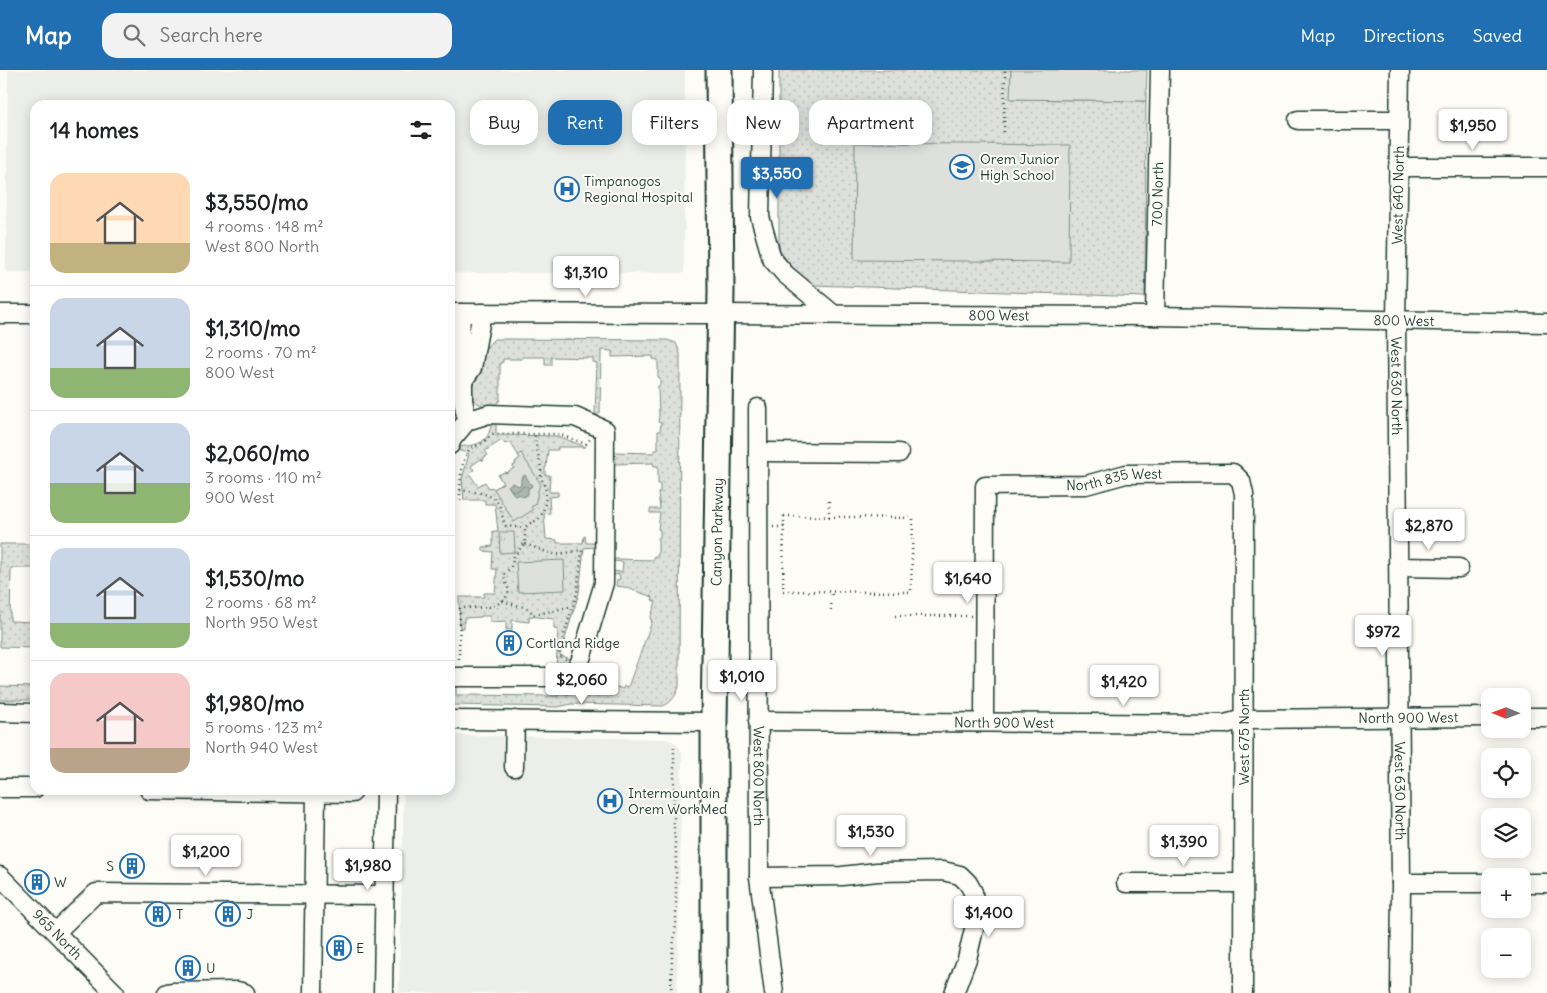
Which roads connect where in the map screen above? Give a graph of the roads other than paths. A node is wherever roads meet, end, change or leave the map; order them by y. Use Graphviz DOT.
graph roads {
  1 [pos="719,70"];
  2 [pos="763,70"];
  3 [pos="1160,70"];
  4 [pos="1400,70"];
  5 [pos="1298,120"];
  6 [pos="1398,120"];
  7 [pos="1398,167"];
  8 [pos="1547,167"];
  9 [pos="456,313"];
  10 [pos="482,313"];
  11 [pos="0,314"];
  12 [pos="30,314"];
  13 [pos="833,314"];
  14 [pos="721,315"];
  15 [pos="1155,316"];
  16 [pos="1396,320"];
  17 [pos="1547,323"];
  18 [pos="463,381"];
  19 [pos="758,408"];
  20 [pos="467,421"];
  21 [pos="455,435"];
  22 [pos="758,452"];
  23 [pos="899,453"];
  24 [pos="1240,481"];
  25 [pos="1399,567"];
  26 [pos="1459,568"];
  27 [pos="455,677"];
  28 [pos="0,712"];
  29 [pos="30,713"];
  30 [pos="1400,717"];
  31 [pos="1481,717"];
  32 [pos="1531,717"];
  33 [pos="1547,717"];
  34 [pos="1244,719"];
  35 [pos="455,720"];
  36 [pos="515,720"];
  37 [pos="758,721"];
  38 [pos="714,722"];
  39 [pos="984,722"];
  40 [pos="514,767"];
  41 [pos="0,788"];
  42 [pos="30,788"];
  43 [pos="316,795"];
  44 [pos="386,795"];
  45 [pos="0,876"];
  46 [pos="759,877"];
  47 [pos="1126,883"];
  48 [pos="1243,883"];
  49 [pos="1401,883"];
  50 [pos="1481,883"];
  51 [pos="1531,883"];
  52 [pos="1547,883"];
  53 [pos="314,894"];
  54 [pos="384,896"];
  55 [pos="56,932"];
  56 [pos="115,993"];
  57 [pos="167,993"];
  58 [pos="245,993"];
  59 [pos="313,993"];
  60 [pos="384,993"];
  61 [pos="714,993"];
  62 [pos="774,993"];
  63 [pos="954,993"];
  64 [pos="1243,993"];
  65 [pos="1400,993"];
  1 -- 14 [label="highway, Canyon Parkway"];
  2 -- 13 [label="street"];
  3 -- 15 [label="street, 700 North"];
  4 -- 6 [label="street, West 640 North"];
  5 -- 6 [label="street"];
  6 -- 7 [label="street, West 640 North"];
  7 -- 8 [label="street"];
  7 -- 16 [label="street, West 640 North"];
  9 -- 10 [label="street, 800 West"];
  9 -- 18 [label="street"];
  10 -- 14 [label="street, 800 West"];
  10 -- 18 [label="street"];
  11 -- 12 [label="street"];
  13 -- 14 [label="street, 800 West"];
  13 -- 15 [label="street, 800 West"];
  14 -- 38 [label="highway, Canyon Parkway"];
  15 -- 16 [label="street, 800 West"];
  16 -- 17 [label="street, 800 West"];
  16 -- 25 [label="street, West 630 North"];
  18 -- 20 [label="street"];
  19 -- 22 [label="street, West 800 North"];
  20 -- 21 [label="street"];
  20 -- 27 [label="street"];
  22 -- 23 [label="street"];
  22 -- 37 [label="street, West 800 North"];
  24 -- 34 [label="street, West 675 North"];
  24 -- 39 [label="street, North 835 West"];
  25 -- 26 [label="street"];
  25 -- 30 [label="street, West 630 North"];
  28 -- 29 [label="street"];
  30 -- 31 [label="street, North 900 West"];
  30 -- 34 [label="street, North 900 West"];
  30 -- 49 [label="street, West 630 North"];
  32 -- 33 [label="street"];
  34 -- 39 [label="street, North 900 West"];
  34 -- 48 [label="street, West 675 North"];
  35 -- 36 [label="street"];
  36 -- 38 [label="street"];
  36 -- 40 [label="street"];
  37 -- 39 [label="street, North 900 West"];
  37 -- 46 [label="street, West 800 North"];
  38 -- 61 [label="highway, Canyon Parkway"];
  41 -- 42 [label="street"];
  43 -- 53 [label="street"];
  44 -- 54 [label="street"];
  45 -- 55 [label="street, 965 North"];
  46 -- 62 [label="street, West 800 North"];
  46 -- 63 [label="street"];
  47 -- 48 [label="street"];
  48 -- 64 [label="street, West 675 North"];
  49 -- 50 [label="street"];
  49 -- 65 [label="street, West 630 North"];
  51 -- 52 [label="street"];
  53 -- 54 [label="street"];
  53 -- 55 [label="street"];
  53 -- 59 [label="street"];
  54 -- 60 [label="street"];
  55 -- 56 [label="street, 965 North"];
  57 -- 58 [label="street"];
}
